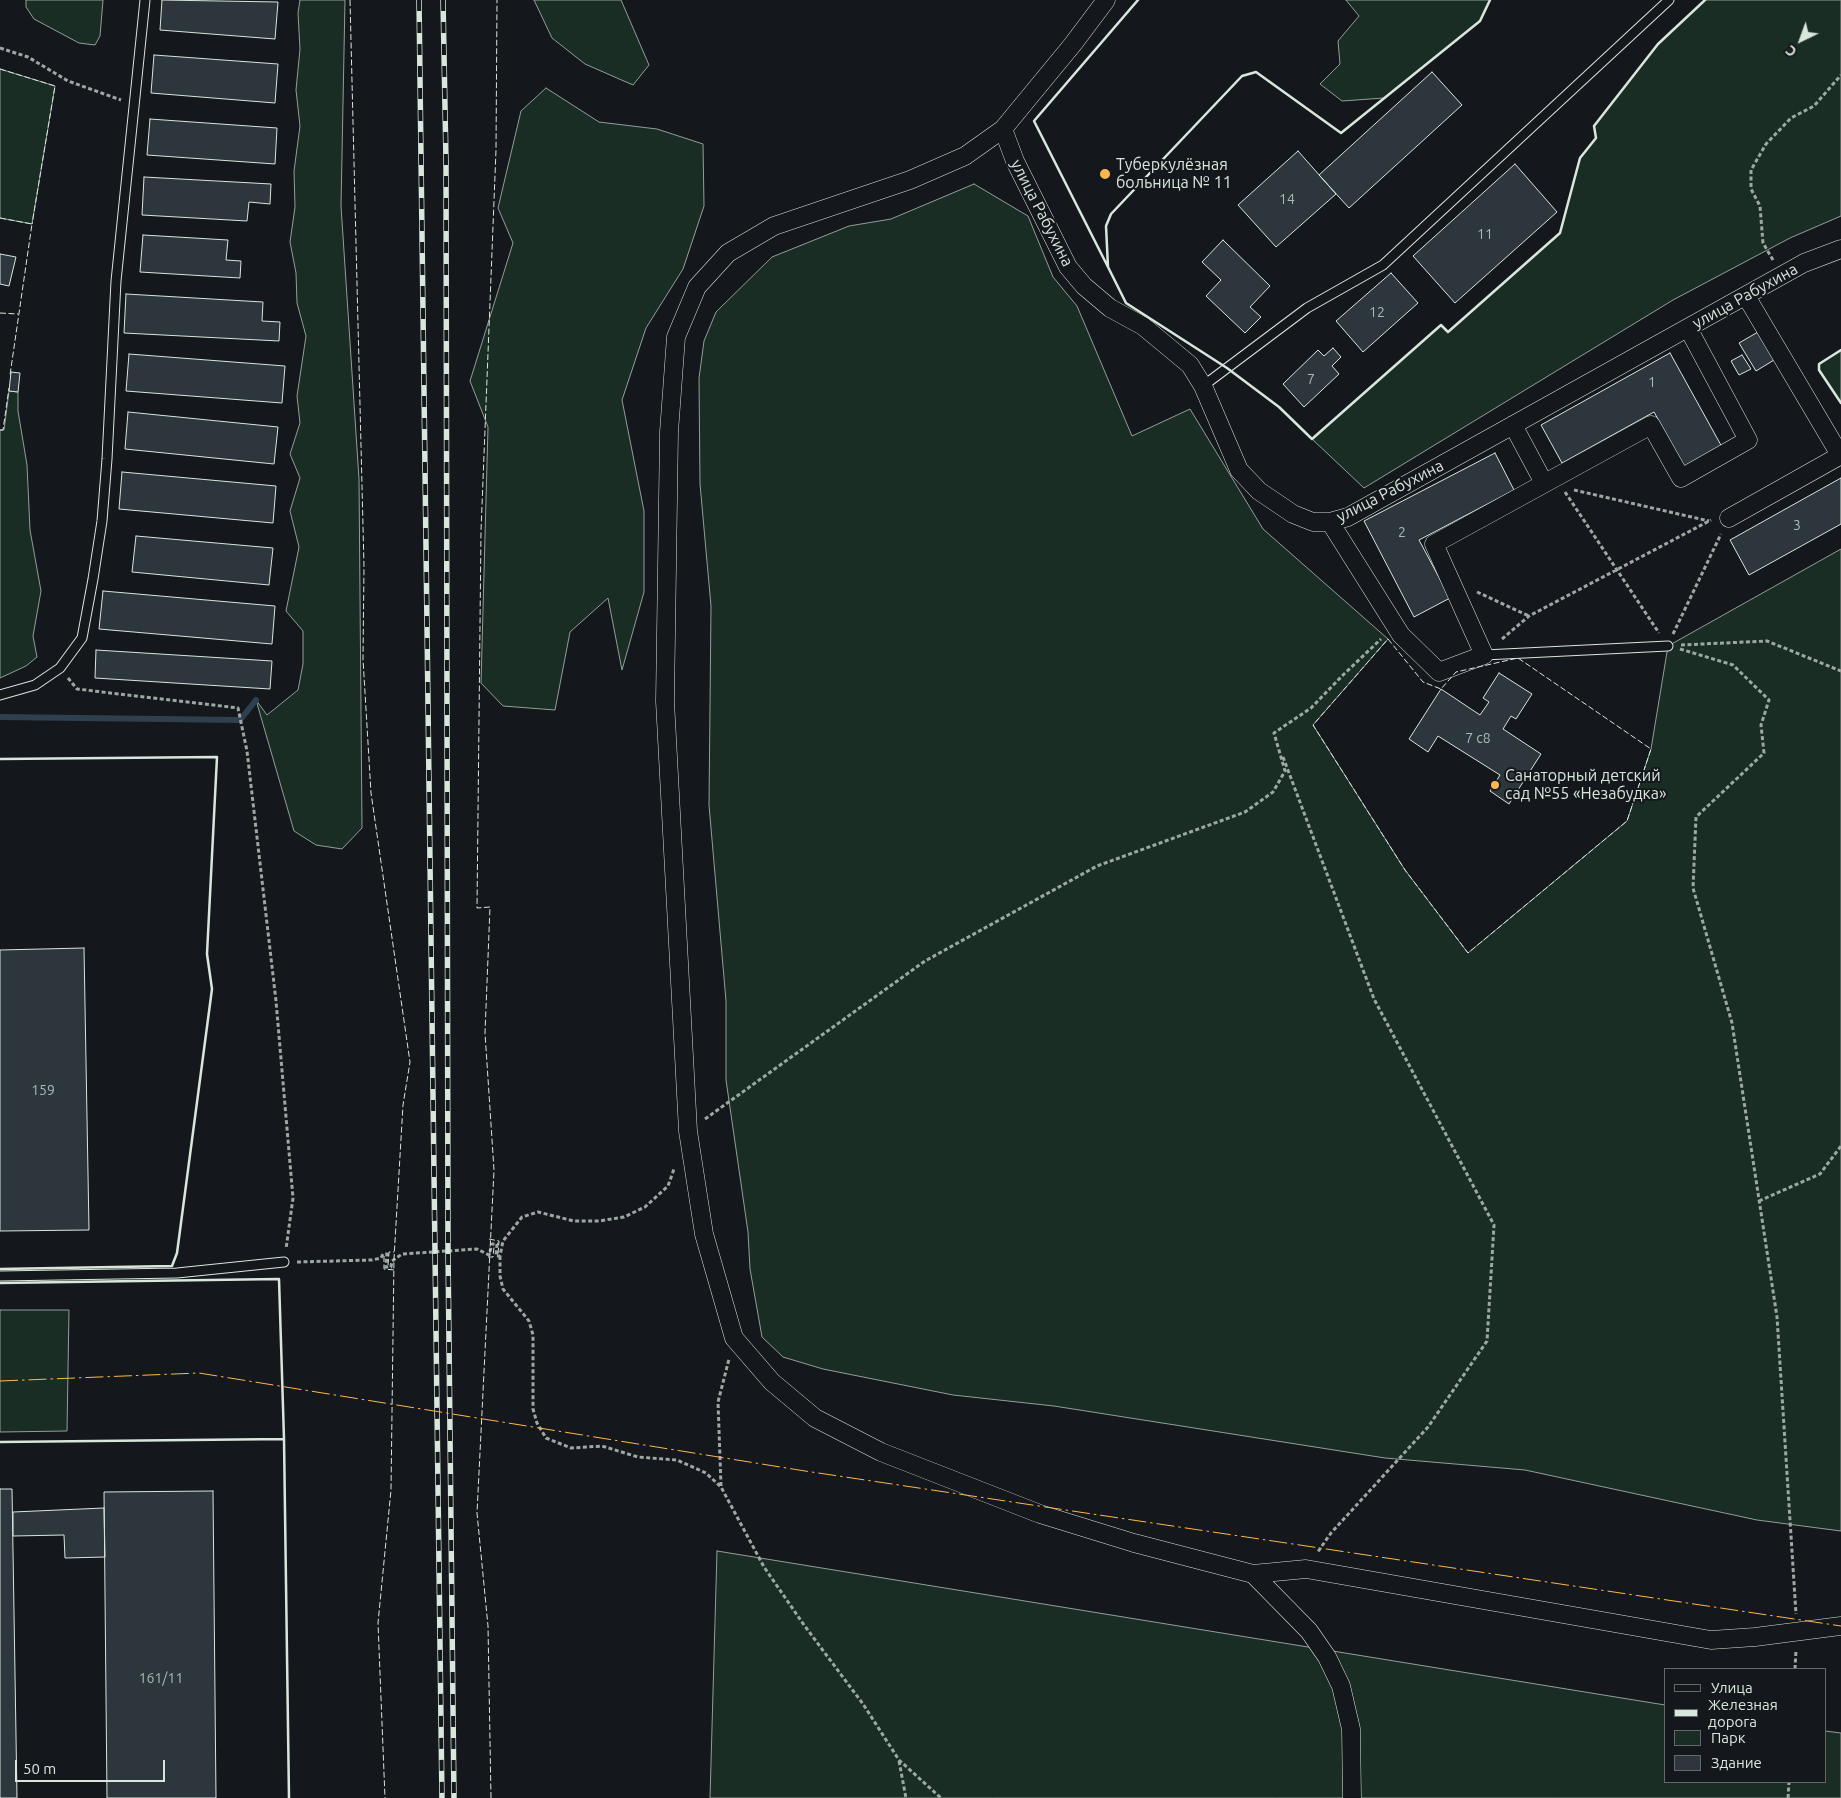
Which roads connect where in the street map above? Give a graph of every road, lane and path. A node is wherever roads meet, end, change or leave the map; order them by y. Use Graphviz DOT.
graph roads {
  1 [pos="145,0"];
  2 [pos="1106,0"];
  3 [pos="1669,0"];
  4 [pos="0,48"];
  5 [pos="1841,75"];
  6 [pos="136,104"];
  7 [pos="1003,129"];
  8 [pos="1841,249"];
  9 [pos="1781,276"];
  10 [pos="1746,296"];
  11 [pos="1688,328"];
  12 [pos="1203,386"];
  13 [pos="1513,425"];
  14 [pos="1840,455"];
  15 [pos="1544,483"];
  16 [pos="1729,518"];
  17 [pos="1709,521"];
  18 [pos="1330,522"];
  19 [pos="1616,569"];
  20 [pos="1451,581"];
  21 [pos="1529,616"];
  22 [pos="1396,629"];
  23 [pos="1668,646"];
  24 [pos="1484,655"];
  25 [pos="60,668"];
  26 [pos="1841,671"];
  27 [pos="0,695"];
  28 [pos="1274,733"];
  29 [pos="688,1131"];
  30 [pos="1841,1146"];
  31 [pos="675,1168"];
  32 [pos="1759,1201"];
  33 [pos="500,1256"];
  34 [pos="284,1262"];
  35 [pos="0,1276"];
  36 [pos="734,1338"];
  37 [pos="721,1487"];
  38 [pos="1306,1569"];
  39 [pos="1253,1574"];
  40 [pos="1841,1626"];
  41 [pos="1797,1630"];
  42 [pos="1795,1668"];
  43 [pos="899,1760"];
  44 [pos="1789,1783"];
  45 [pos="906,1798"];
  46 [pos="941,1798"];
  47 [pos="1352,1798"];
  48 [pos="1788,1798"];
  1 -- 6 [label="lane"];
  2 -- 7 [label="street"];
  3 -- 12 [label="lane"];
  4 -- 6 [label="path"];
  5 -- 9 [label="path"];
  6 -- 25 [label="lane"];
  7 -- 12 [label="street, улица Рабухина"];
  7 -- 29 [label="street"];
  8 -- 9 [label="street, улица Рабухина"];
  9 -- 10 [label="street, улица Рабухина"];
  10 -- 11 [label="street, улица Рабухина"];
  10 -- 14 [label="street"];
  11 -- 13 [label="street, улица Рабухина"];
  11 -- 15 [label="street"];
  12 -- 18 [label="street, улица Рабухина"];
  13 -- 15 [label="street"];
  13 -- 18 [label="street, улица Рабухина"];
  14 -- 16 [label="street"];
  15 -- 20 [label="street"];
  16 -- 17 [label="path"];
  16 -- 23 [label="path"];
  17 -- 19 [label="path"];
  17 -- 19 [label="path"];
  18 -- 22 [label="street"];
  19 -- 21 [label="path"];
  19 -- 23 [label="path"];
  20 -- 21 [label="path"];
  20 -- 24 [label="street"];
  21 -- 24 [label="path"];
  22 -- 24 [label="street"];
  22 -- 28 [label="path"];
  23 -- 24 [label="lane"];
  23 -- 26 [label="path"];
  23 -- 32 [label="path"];
  25 -- 27 [label="lane"];
  25 -- 34 [label="path"];
  28 -- 29 [label="path"];
  28 -- 38 [label="path"];
  29 -- 36 [label="street"];
  30 -- 32 [label="path"];
  31 -- 33 [label="path"];
  32 -- 41 [label="path"];
  33 -- 34 [label="path"];
  33 -- 37 [label="path"];
  34 -- 35 [label="lane"];
  36 -- 37 [label="path"];
  36 -- 39 [label="street"];
  37 -- 43 [label="path"];
  38 -- 39 [label="street"];
  38 -- 41 [label="street"];
  39 -- 47 [label="street"];
  40 -- 41 [label="street"];
  41 -- 42 [label="path"];
  43 -- 45 [label="path"];
  43 -- 46 [label="path"];
  44 -- 48 [label="path"];
}
